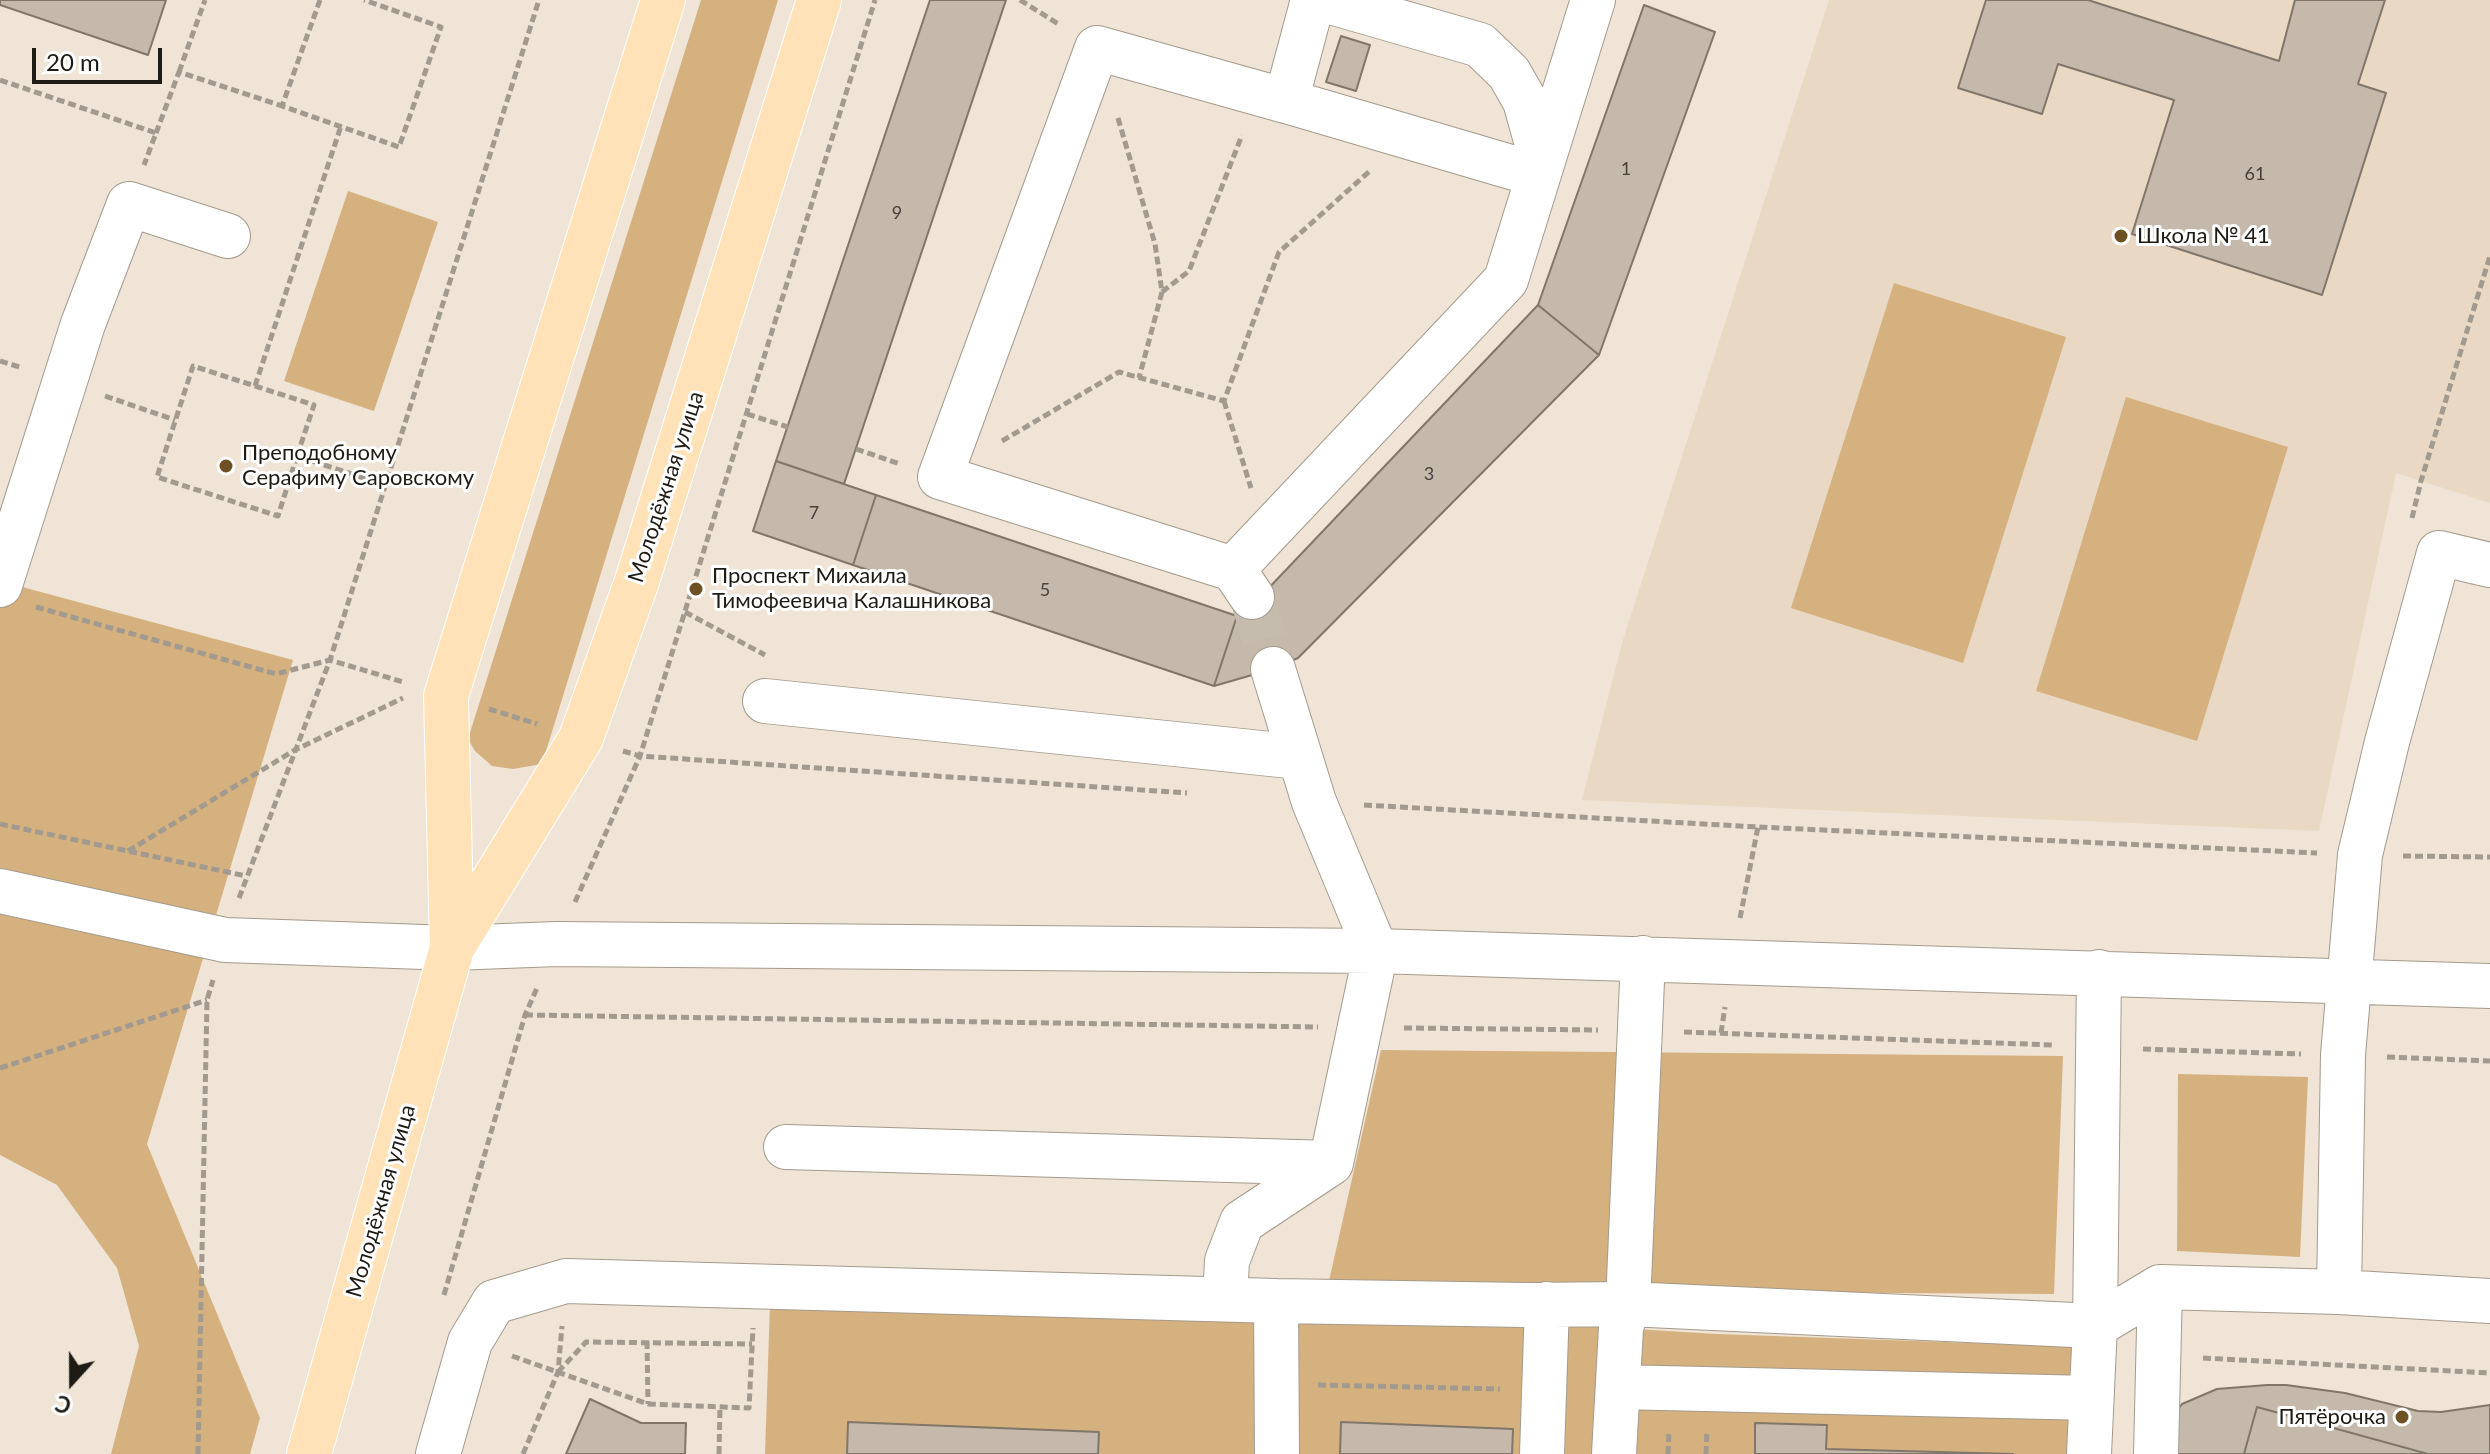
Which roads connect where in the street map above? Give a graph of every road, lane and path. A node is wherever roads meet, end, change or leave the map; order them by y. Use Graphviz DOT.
graph roads {
  1 [pos="205,0"];
  2 [pos="320,0"];
  3 [pos="364,0"];
  4 [pos="539,0"];
  5 [pos="663,0"];
  6 [pos="819,0"];
  7 [pos="875,0"];
  8 [pos="1313,0"];
  9 [pos="1324,0"];
  10 [pos="1593,0"];
  11 [pos="1097,48"];
  12 [pos="179,72"];
  13 [pos="0,80"];
  14 [pos="1272,97"];
  15 [pos="282,106"];
  16 [pos="341,126"];
  17 [pos="156,133"];
  18 [pos="1409,137"];
  19 [pos="1540,168"];
  20 [pos="129,204"];
  21 [pos="228,236"];
  22 [pos="1162,292"];
  23 [pos="1139,378"];
  24 [pos="255,386"];
  25 [pos="1224,401"];
  26 [pos="747,414"];
  27 [pos="788,427"];
  28 [pos="297,456"];
  29 [pos="940,477"];
  30 [pos="385,485"];
  31 [pos="1266,535"];
  32 [pos="2490,565"];
  33 [pos="15,596"];
  34 [pos="330,660"];
  35 [pos="1273,669"];
  36 [pos="409,695"];
  37 [pos="765,701"];
  38 [pos="295,750"];
  39 [pos="640,756"];
  40 [pos="1299,757"];
  41 [pos="1189,794"];
  42 [pos="1314,802"];
  43 [pos="0,824"];
  44 [pos="128,851"];
  45 [pos="2360,855"];
  46 [pos="2490,857"];
  47 [pos="246,876"];
  48 [pos="0,891"];
  49 [pos="225,940"];
  50 [pos="557,944"];
  51 [pos="452,948"];
  52 [pos="1376,951"];
  53 [pos="1643,958"];
  54 [pos="2099,972"];
  55 [pos="2349,981"];
  56 [pos="2490,986"];
  57 [pos="207,1000"];
  58 [pos="525,1015"];
  59 [pos="1360,1027"];
  60 [pos="1639,1031"];
  61 [pos="1721,1033"];
  62 [pos="0,1068"];
  63 [pos="786,1147"];
  64 [pos="1331,1163"];
  65 [pos="566,1281"];
  66 [pos="755,1287"];
  67 [pos="2160,1287"];
  68 [pos="2339,1292"];
  69 [pos="1225,1299"];
  70 [pos="442,1300"];
  71 [pos="1276,1301"];
  72 [pos="2490,1301"];
  73 [pos="1547,1304"];
  74 [pos="1628,1304"];
  75 [pos="2095,1326"];
  76 [pos="647,1341"];
  77 [pos="470,1342"];
  78 [pos="752,1344"];
  79 [pos="2158,1355"];
  80 [pos="558,1372"];
  81 [pos="2490,1373"];
  82 [pos="1278,1385"];
  83 [pos="1618,1387"];
  84 [pos="1545,1391"];
  85 [pos="2091,1398"];
  86 [pos="648,1404"];
  87 [pos="720,1407"];
  88 [pos="198,1454"];
  89 [pos="309,1454"];
  90 [pos="438,1454"];
  91 [pos="523,1454"];
  92 [pos="719,1454"];
  93 [pos="1277,1454"];
  94 [pos="1542,1454"];
  95 [pos="1614,1454"];
  96 [pos="2089,1454"];
  97 [pos="2156,1454"];
  1 -- 12 [label="path"];
  2 -- 15 [label="path"];
  3 -- 16 [label="path"];
  4 -- 30 [label="path"];
  5 -- 51 [label="main road, Молодёжная улица"];
  6 -- 51 [label="main road, Молодёжная улица"];
  7 -- 26 [label="path"];
  8 -- 14 [label="street"];
  9 -- 19 [label="street"];
  10 -- 19 [label="street"];
  11 -- 14 [label="street"];
  11 -- 22 [label="path"];
  11 -- 29 [label="street"];
  12 -- 15 [label="path"];
  12 -- 17 [label="path"];
  13 -- 17 [label="path"];
  14 -- 18 [label="street"];
  14 -- 22 [label="path"];
  15 -- 16 [label="path"];
  16 -- 24 [label="path"];
  17 -- 20 [label="path"];
  18 -- 19 [label="street"];
  18 -- 25 [label="path"];
  19 -- 31 [label="street"];
  20 -- 21 [label="street"];
  20 -- 33 [label="street"];
  22 -- 23 [label="path"];
  23 -- 25 [label="path"];
  23 -- 29 [label="path"];
  24 -- 28 [label="path"];
  24 -- 28 [label="path"];
  25 -- 31 [label="path"];
  26 -- 27 [label="path"];
  26 -- 39 [label="path"];
  28 -- 30 [label="path"];
  29 -- 31 [label="street"];
  30 -- 34 [label="path"];
  32 -- 45 [label="street"];
  33 -- 34 [label="path"];
  34 -- 38 [label="path"];
  35 -- 40 [label="street"];
  36 -- 38 [label="path"];
  37 -- 40 [label="street"];
  38 -- 44 [label="path"];
  38 -- 47 [label="path"];
  39 -- 41 [label="path"];
  39 -- 50 [label="path"];
  40 -- 42 [label="street"];
  42 -- 45 [label="path"];
  42 -- 52 [label="street"];
  43 -- 44 [label="path"];
  44 -- 47 [label="path"];
  45 -- 46 [label="path"];
  45 -- 55 [label="street"];
  47 -- 49 [label="path"];
  48 -- 49 [label="street"];
  49 -- 51 [label="street"];
  49 -- 57 [label="path"];
  50 -- 51 [label="street"];
  50 -- 52 [label="street"];
  50 -- 58 [label="path"];
  51 -- 89 [label="main road, Молодёжная улица"];
  52 -- 53 [label="street"];
  52 -- 59 [label="street"];
  53 -- 54 [label="street"];
  53 -- 60 [label="street"];
  54 -- 55 [label="street"];
  54 -- 75 [label="street"];
  55 -- 56 [label="street"];
  55 -- 68 [label="street"];
  57 -- 62 [label="path"];
  57 -- 88 [label="path"];
  58 -- 59 [label="path"];
  58 -- 70 [label="path"];
  59 -- 60 [label="path"];
  59 -- 64 [label="street"];
  60 -- 61 [label="path"];
  60 -- 74 [label="street"];
  63 -- 64 [label="street"];
  64 -- 69 [label="street"];
  65 -- 66 [label="street"];
  65 -- 77 [label="street"];
  65 -- 80 [label="path"];
  66 -- 69 [label="street"];
  66 -- 78 [label="path"];
  67 -- 68 [label="street"];
  67 -- 75 [label="street"];
  67 -- 79 [label="street"];
  68 -- 72 [label="street"];
  69 -- 71 [label="street"];
  71 -- 73 [label="street"];
  71 -- 82 [label="street"];
  73 -- 74 [label="street"];
  73 -- 84 [label="street"];
  74 -- 75 [label="street"];
  74 -- 83 [label="street"];
  75 -- 85 [label="street"];
  76 -- 78 [label="path"];
  76 -- 80 [label="path"];
  76 -- 86 [label="path"];
  77 -- 80 [label="path"];
  77 -- 90 [label="street"];
  78 -- 87 [label="path"];
  79 -- 81 [label="path"];
  79 -- 97 [label="street"];
  80 -- 86 [label="path"];
  80 -- 91 [label="path"];
  82 -- 84 [label="path"];
  82 -- 93 [label="street"];
  83 -- 85 [label="street"];
  83 -- 95 [label="street"];
  84 -- 94 [label="street"];
  85 -- 96 [label="street"];
  86 -- 87 [label="path"];
  87 -- 92 [label="path"];
}
